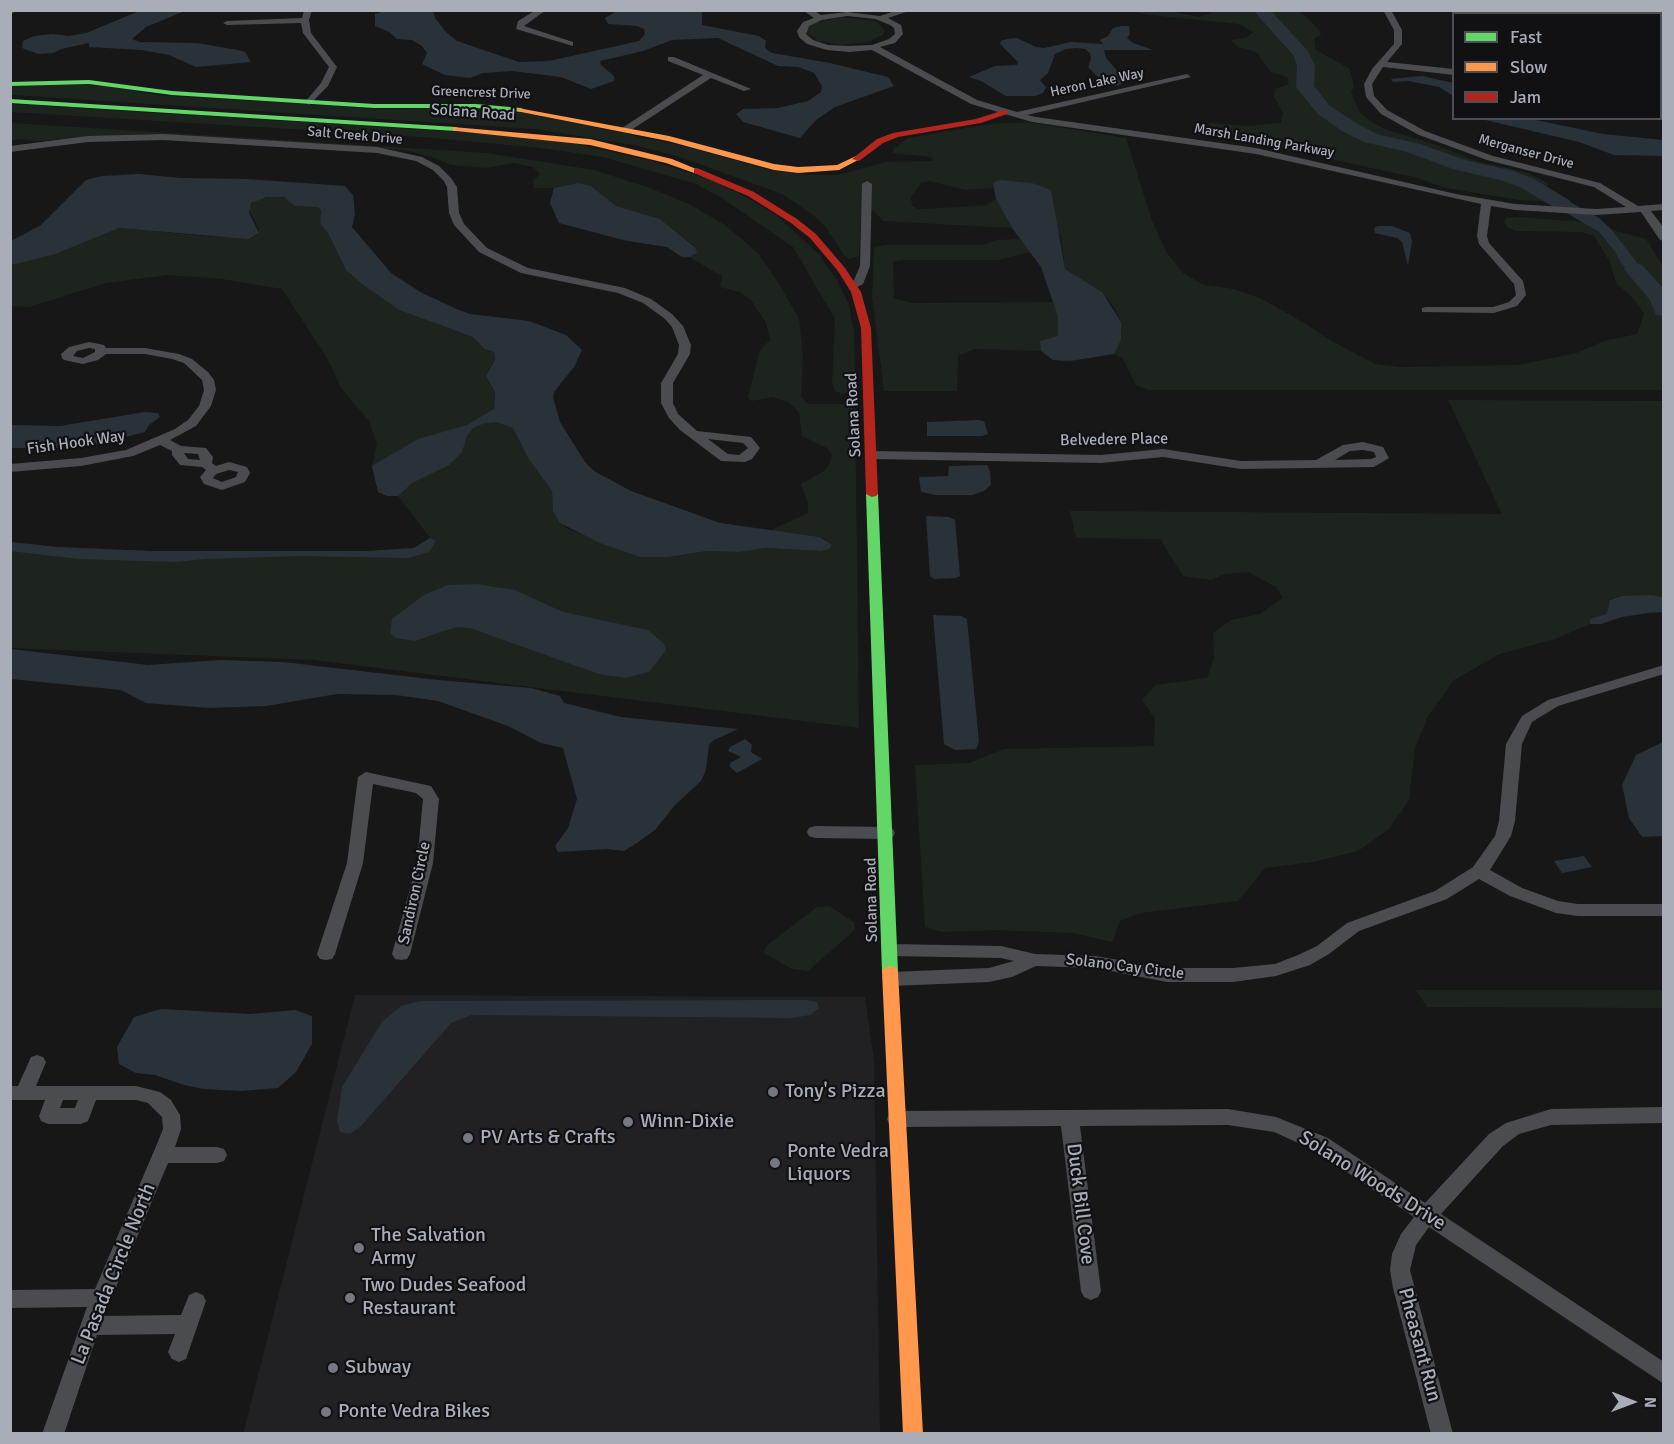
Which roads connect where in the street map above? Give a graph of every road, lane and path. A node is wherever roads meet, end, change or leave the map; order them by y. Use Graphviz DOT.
graph roads {
  1 [pos="308,10"];
  2 [pos="542,10"];
  3 [pos="807,10"];
  4 [pos="909,10"];
  5 [pos="1387,10"];
  6 [pos="820,18"];
  7 [pos="881,18"];
  8 [pos="305,20"];
  9 [pos="227,23"];
  10 [pos="570,44"];
  11 [pos="873,47"];
  12 [pos="670,59"];
  13 [pos="1381,64"];
  14 [pos="1452,72"];
  15 [pos="709,75"];
  16 [pos="1187,77"];
  17 [pos="10,84"];
  18 [pos="747,89"];
  19 [pos="10,101"];
  20 [pos="309,102"];
  21 [pos="1009,114"];
  22 [pos="625,130"];
  23 [pos="10,149"];
  24 [pos="867,184"];
  25 [pos="1486,202"];
  26 [pos="1664,207"];
  27 [pos="1642,210"];
  28 [pos="1664,238"];
  29 [pos="853,286"];
  30 [pos="1425,310"];
  31 [pos="102,351"];
  32 [pos="694,434"];
  33 [pos="162,441"];
  34 [pos="873,455"];
  35 [pos="1319,464"];
  36 [pos="210,467"];
  37 [pos="10,468"];
  38 [pos="1664,669"];
  39 [pos="816,832"];
  40 [pos="887,833"];
  41 [pos="1479,871"];
  42 [pos="1664,910"];
  43 [pos="890,950"];
  44 [pos="326,954"];
  45 [pos="401,954"];
  46 [pos="1035,960"];
  47 [pos="891,978"];
  48 [pos="37,1062"];
  49 [pos="17,1093"];
  50 [pos="1664,1115"];
  51 [pos="1069,1117"];
  52 [pos="896,1119"];
  53 [pos="162,1155"];
  54 [pos="217,1155"];
  55 [pos="1427,1215"];
  56 [pos="1091,1291"];
  57 [pos="101,1298"];
  58 [pos="10,1299"];
  59 [pos="196,1301"];
  60 [pos="188,1324"];
  61 [pos="90,1326"];
  62 [pos="179,1352"];
  63 [pos="1664,1374"];
  64 [pos="53,1434"];
  65 [pos="913,1434"];
  66 [pos="1442,1434"];
  1 -- 8 [label="street"];
  2 -- 10 [label="street"];
  3 -- 6 [label="street"];
  4 -- 7 [label="street"];
  5 -- 13 [label="street, Merganser Drive"];
  6 -- 7 [label="street"];
  6 -- 11 [label="street"];
  7 -- 11 [label="street"];
  8 -- 9 [label="street"];
  8 -- 20 [label="street"];
  11 -- 21 [label="street, Marsh Landing Parkway"];
  12 -- 15 [label="street"];
  13 -- 14 [label="street"];
  13 -- 27 [label="street, Merganser Drive"];
  15 -- 18 [label="street"];
  15 -- 22 [label="street"];
  16 -- 21 [label="street, Heron Lake Way"];
  17 -- 20 [label="street, Greencrest Drive"];
  19 -- 29 [label="street, Solana Road"];
  20 -- 22 [label="street, Greencrest Drive"];
  21 -- 22 [label="street, Greencrest Drive"];
  21 -- 25 [label="street, Marsh Landing Parkway"];
  23 -- 32 [label="street, Salt Creek Drive"];
  24 -- 29 [label="street"];
  25 -- 27 [label="street, Marsh Landing Parkway"];
  25 -- 30 [label="street"];
  26 -- 27 [label="street, Marsh Landing Parkway"];
  27 -- 28 [label="street"];
  29 -- 34 [label="street, Solana Road"];
  31 -- 33 [label="street, Fish Hook Way"];
  33 -- 36 [label="street"];
  33 -- 37 [label="street, Fish Hook Way"];
  34 -- 35 [label="street, Belvedere Place"];
  34 -- 40 [label="street, Solana Road"];
  38 -- 41 [label="street, Solano Cay Circle"];
  39 -- 40 [label="street"];
  40 -- 43 [label="street, Solana Road"];
  41 -- 42 [label="street"];
  41 -- 46 [label="street, Solano Cay Circle"];
  43 -- 46 [label="street, Solano Cay Circle"];
  43 -- 47 [label="street, Solana Road"];
  44 -- 45 [label="street, Sandiron Circle"];
  46 -- 47 [label="street, Solano Cay Circle"];
  47 -- 52 [label="street, Solana Road"];
  48 -- 49 [label="street"];
  49 -- 53 [label="street, La Pasada Circle North"];
  50 -- 55 [label="street, Pheasant Run"];
  51 -- 52 [label="street, Solano Woods Drive"];
  51 -- 55 [label="street, Solano Woods Drive"];
  51 -- 56 [label="street, Duck Bill Cove"];
  52 -- 65 [label="street, Solana Road"];
  53 -- 54 [label="street"];
  53 -- 57 [label="street, La Pasada Circle North"];
  55 -- 63 [label="street, Solano Woods Drive"];
  55 -- 66 [label="street, Pheasant Run"];
  57 -- 58 [label="street"];
  57 -- 61 [label="street, La Pasada Circle North"];
  59 -- 60 [label="street"];
  60 -- 61 [label="street"];
  60 -- 62 [label="street"];
  61 -- 64 [label="street, La Pasada Circle North"];
}
